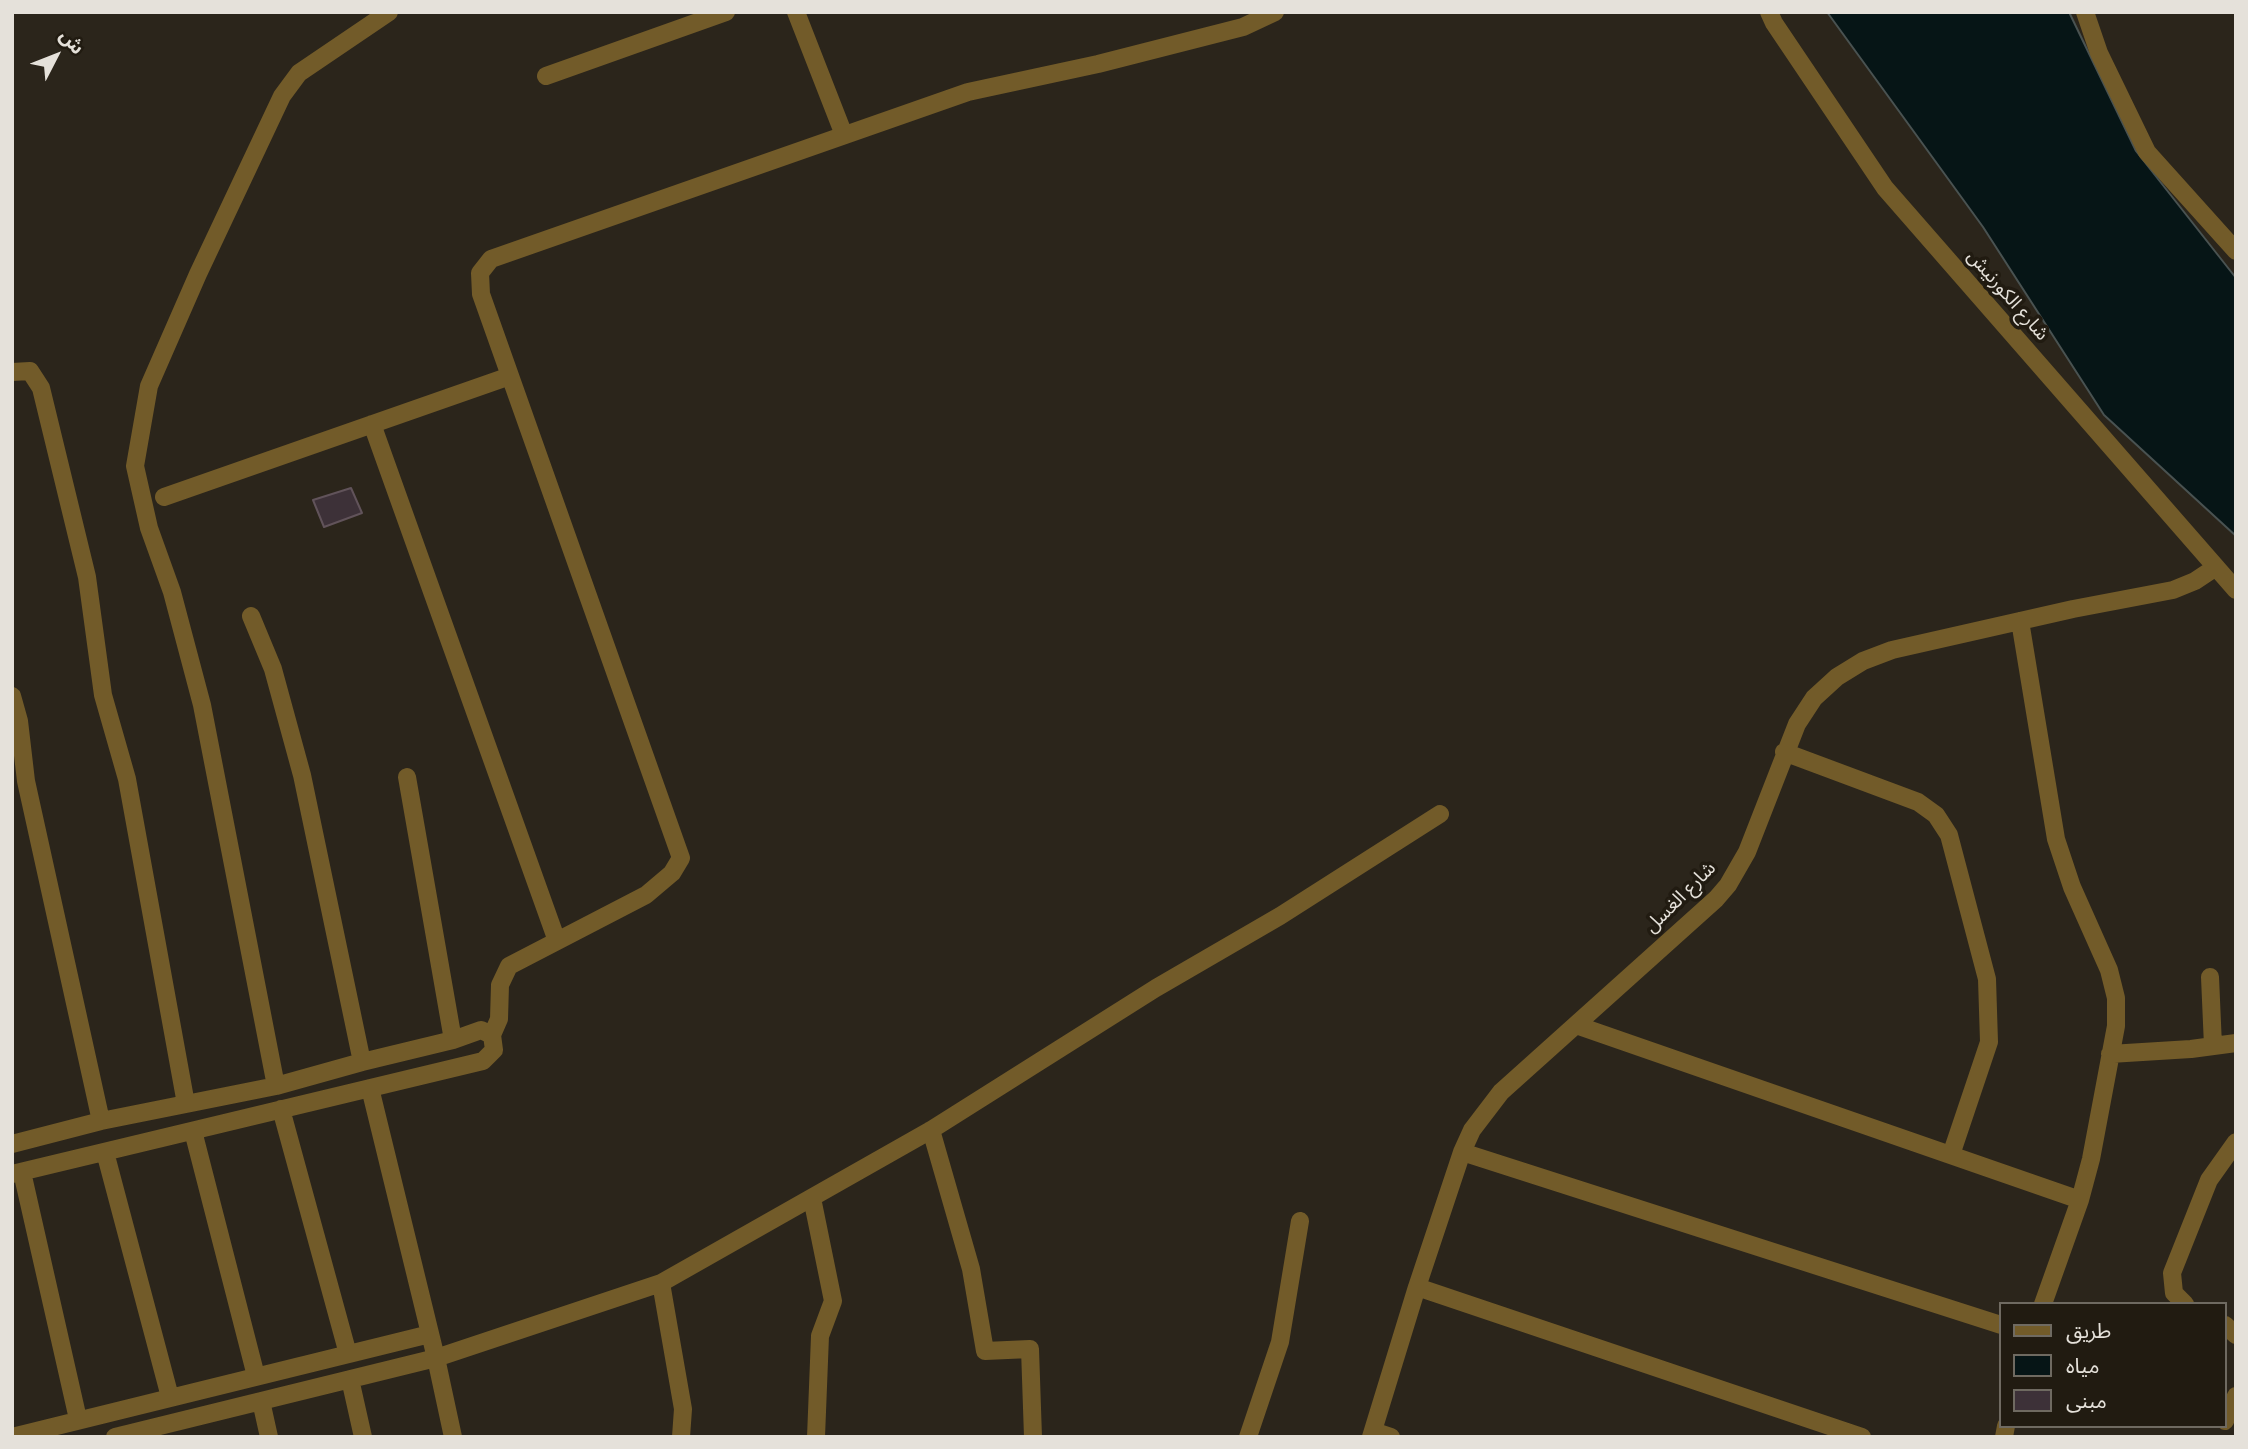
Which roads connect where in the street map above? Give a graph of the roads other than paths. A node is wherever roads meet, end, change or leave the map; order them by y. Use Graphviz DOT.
graph roads {
  1 [pos="388,12"];
  2 [pos="726,12"];
  3 [pos="796,12"];
  4 [pos="1275,12"];
  5 [pos="1769,12"];
  6 [pos="2085,12"];
  7 [pos="546,76"];
  8 [pos="844,135"];
  9 [pos="2236,251"];
  10 [pos="12,372"];
  11 [pos="510,376"];
  12 [pos="372,424"];
  13 [pos="164,496"];
  14 [pos="2216,567"];
  15 [pos="2236,590"];
  16 [pos="251,616"];
  17 [pos="2020,621"];
  18 [pos="12,696"];
  19 [pos="1784,752"];
  20 [pos="407,777"];
  21 [pos="1440,814"];
  22 [pos="557,941"];
  23 [pos="2210,977"];
  24 [pos="1576,1025"];
  25 [pos="492,1035"];
  26 [pos="453,1040"];
  27 [pos="2236,1043"];
  28 [pos="2213,1046"];
  29 [pos="2110,1054"];
  30 [pos="362,1062"];
  31 [pos="276,1086"];
  32 [pos="370,1088"];
  33 [pos="186,1104"];
  34 [pos="281,1110"];
  35 [pos="100,1121"];
  36 [pos="931,1130"];
  37 [pos="193,1131"];
  38 [pos="13,1140"];
  39 [pos="2236,1142"];
  40 [pos="105,1152"];
  41 [pos="1462,1152"];
  42 [pos="1951,1155"];
  43 [pos="17,1173"];
  44 [pos="812,1198"];
  45 [pos="2080,1200"];
  46 [pos="1300,1220"];
  47 [pos="661,1283"];
  48 [pos="1418,1287"];
  49 [pos="2044,1302"];
  50 [pos="2183,1302"];
  51 [pos="2000,1325"];
  52 [pos="430,1334"];
  53 [pos="348,1354"];
  54 [pos="436,1358"];
  55 [pos="256,1376"];
  56 [pos="350,1379"];
  57 [pos="2236,1396"];
  58 [pos="170,1397"];
  59 [pos="261,1401"];
  60 [pos="2227,1416"];
  61 [pos="78,1419"];
  62 [pos="178,1429"];
  63 [pos="1372,1434"];
  64 [pos="12,1437"];
  65 [pos="115,1437"];
  66 [pos="269,1437"];
  67 [pos="363,1437"];
  68 [pos="453,1437"];
  69 [pos="681,1437"];
  70 [pos="816,1437"];
  71 [pos="1032,1437"];
  72 [pos="1248,1437"];
  73 [pos="1391,1437"];
  74 [pos="1862,1437"];
  1 -- 31 [label="street"];
  2 -- 7 [label="street"];
  3 -- 8 [label="street"];
  4 -- 8 [label="street"];
  5 -- 14 [label="street, شارع الكورنيش"];
  6 -- 9 [label="street"];
  8 -- 11 [label="street"];
  10 -- 33 [label="street"];
  11 -- 12 [label="street"];
  11 -- 22 [label="street"];
  12 -- 13 [label="street"];
  12 -- 22 [label="street"];
  14 -- 15 [label="street, شارع الكورنيش"];
  14 -- 17 [label="street, شارع الغسل"];
  16 -- 30 [label="street"];
  17 -- 19 [label="street, شارع الغسل"];
  17 -- 29 [label="street"];
  18 -- 35 [label="street"];
  19 -- 24 [label="street, شارع الغسل"];
  19 -- 42 [label="street"];
  20 -- 26 [label="street"];
  21 -- 36 [label="street"];
  22 -- 25 [label="street"];
  23 -- 28 [label="street"];
  24 -- 41 [label="street, شارع الغسل"];
  24 -- 42 [label="street"];
  25 -- 26 [label="street"];
  25 -- 32 [label="street"];
  26 -- 30 [label="street"];
  27 -- 28 [label="street"];
  28 -- 29 [label="street"];
  29 -- 45 [label="street"];
  30 -- 31 [label="street"];
  31 -- 33 [label="street"];
  32 -- 34 [label="street"];
  32 -- 52 [label="street"];
  33 -- 35 [label="street"];
  34 -- 37 [label="street"];
  34 -- 53 [label="street"];
  35 -- 38 [label="street"];
  36 -- 44 [label="street"];
  36 -- 71 [label="street"];
  37 -- 40 [label="street"];
  37 -- 55 [label="street"];
  39 -- 50 [label="street"];
  40 -- 43 [label="street"];
  40 -- 58 [label="street"];
  41 -- 48 [label="street, شارع الغسل"];
  41 -- 51 [label="street"];
  42 -- 45 [label="street"];
  43 -- 61 [label="street"];
  44 -- 47 [label="street"];
  44 -- 70 [label="street"];
  45 -- 49 [label="street"];
  46 -- 72 [label="street"];
  47 -- 54 [label="street"];
  47 -- 69 [label="street"];
  48 -- 63 [label="street, شارع الغسل"];
  48 -- 74 [label="street"];
  52 -- 53 [label="street"];
  52 -- 54 [label="street"];
  53 -- 55 [label="street"];
  54 -- 56 [label="street"];
  54 -- 68 [label="street"];
  55 -- 58 [label="street"];
  56 -- 59 [label="street"];
  56 -- 67 [label="street"];
  57 -- 60 [label="street"];
  58 -- 61 [label="street"];
  59 -- 62 [label="street"];
  59 -- 66 [label="street"];
  61 -- 64 [label="street"];
  62 -- 65 [label="street"];
  63 -- 73 [label="street"];
}
